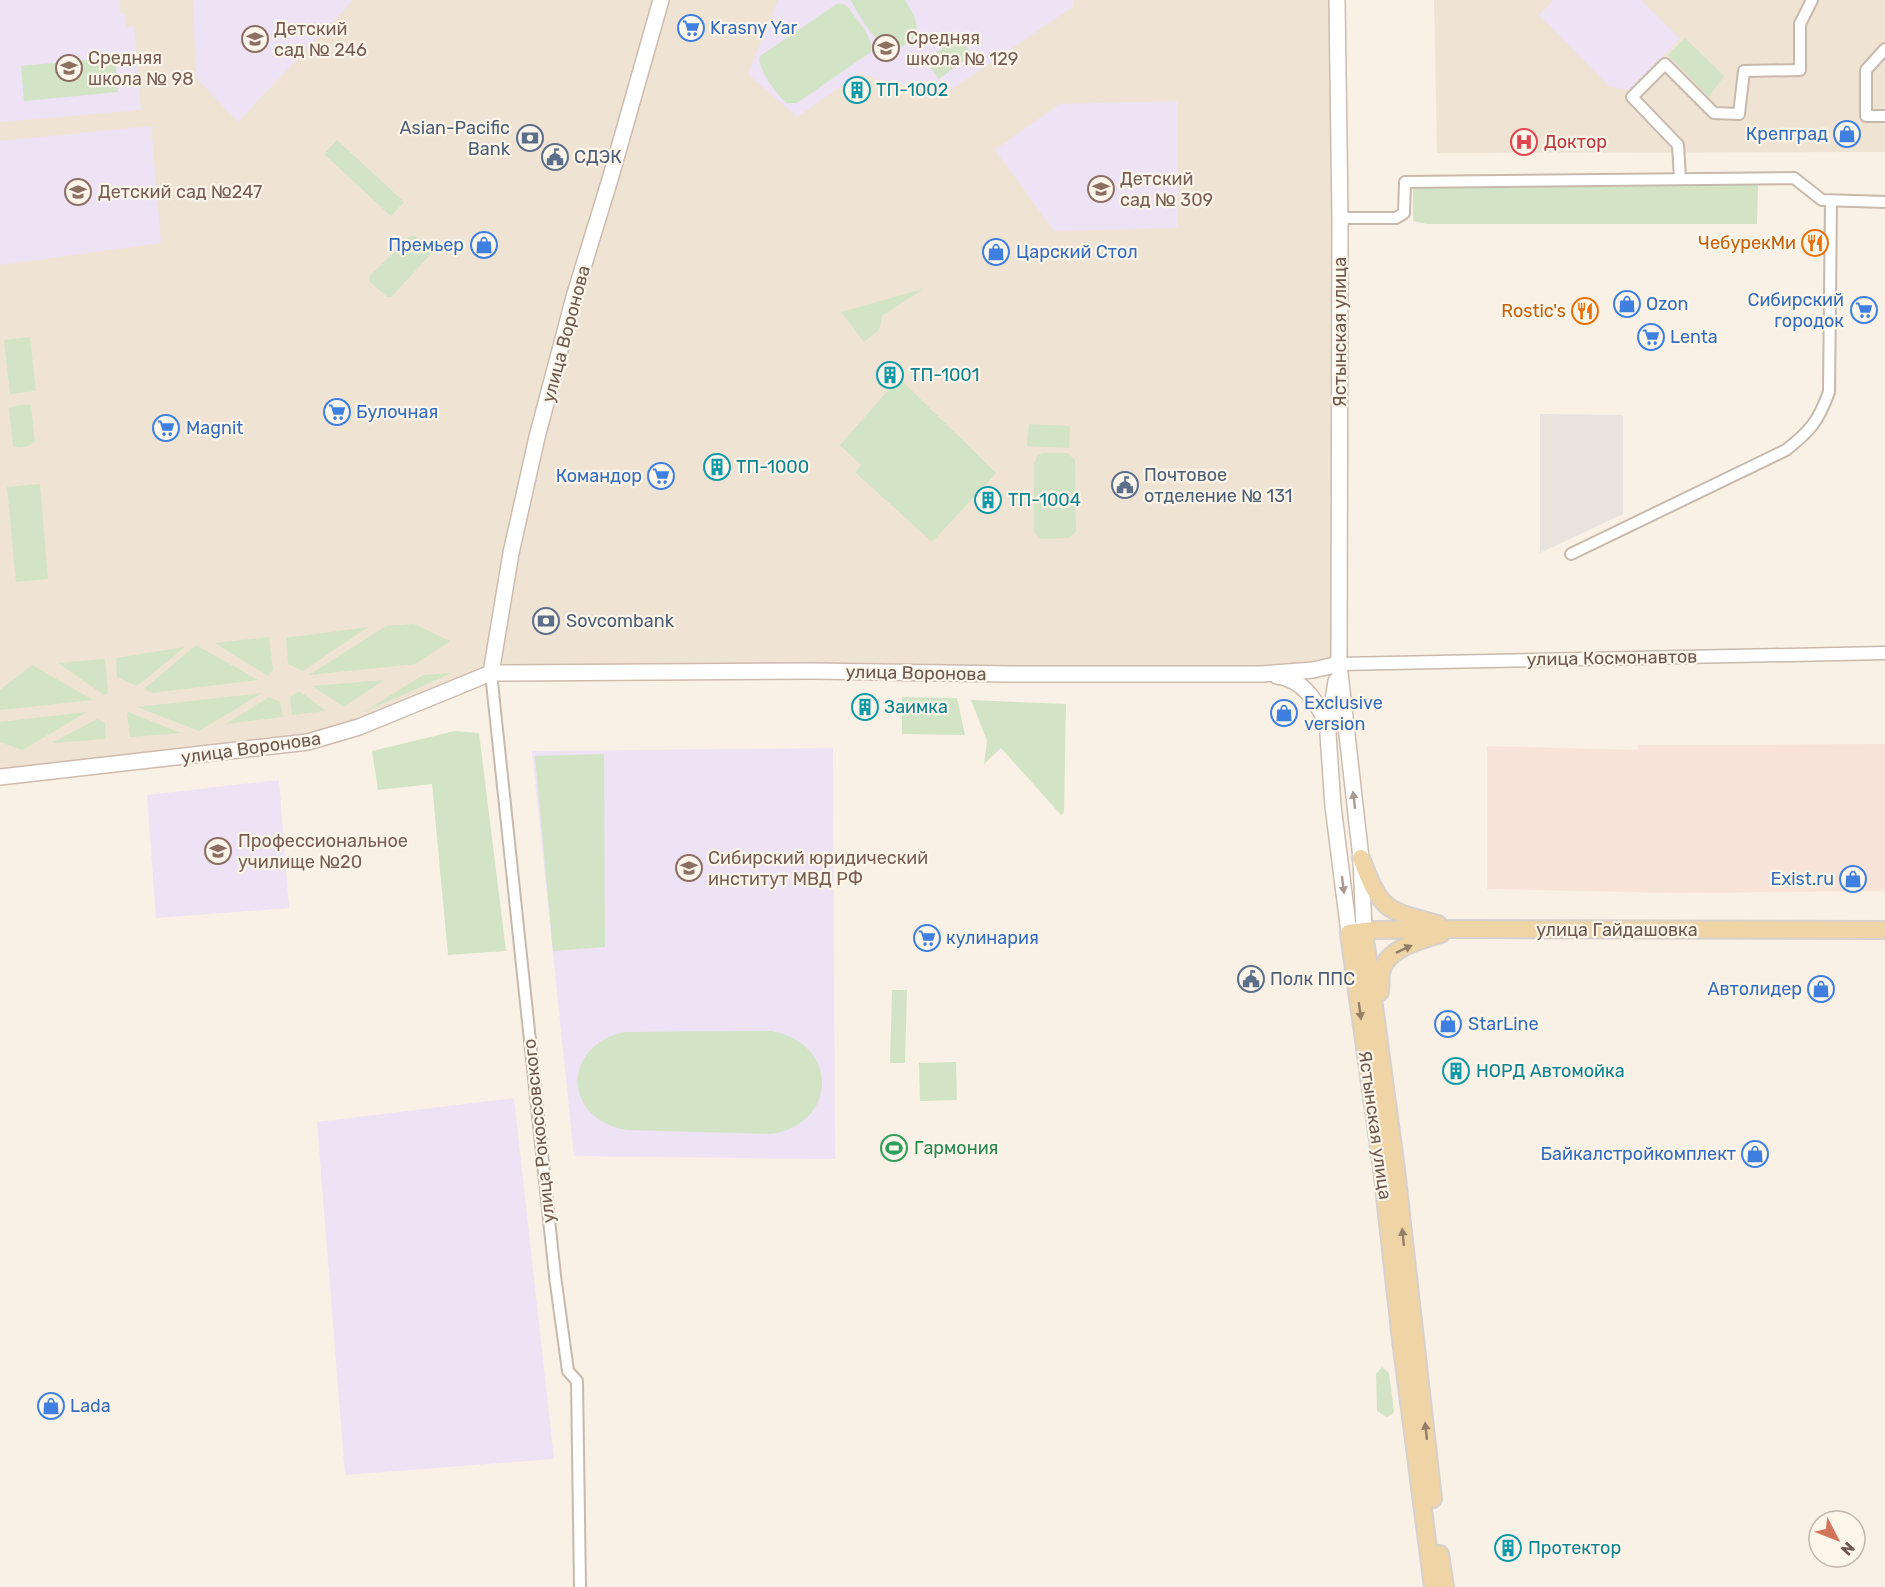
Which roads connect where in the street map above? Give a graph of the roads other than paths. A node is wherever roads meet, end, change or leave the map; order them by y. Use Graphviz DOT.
graph roads {
  1 [pos="661,0"];
  2 [pos="1337,0"];
  3 [pos="1812,0"];
  4 [pos="1885,50"];
  5 [pos="1885,117"];
  6 [pos="1680,179"];
  7 [pos="1832,201"];
  8 [pos="1885,201"];
  9 [pos="1340,218"];
  10 [pos="1571,554"];
  11 [pos="1885,653"];
  12 [pos="1340,664"];
  13 [pos="491,672"];
  14 [pos="1262,674"];
  15 [pos="1328,724"];
  16 [pos="0,777"];
  17 [pos="1361,858"];
  18 [pos="1456,929"];
  19 [pos="1885,930"];
  20 [pos="1357,932"];
  21 [pos="1379,1038"];
  22 [pos="580,1587"];
  23 [pos="1433,1587"];
  24 [pos="1445,1587"];
  1 -- 13 [label="main road, улица Воронова"];
  2 -- 9 [label="main road, Ястынская улица"];
  3 -- 6 [label="street"];
  4 -- 5 [label="street"];
  6 -- 7 [label="street"];
  6 -- 9 [label="street"];
  7 -- 8 [label="street"];
  7 -- 10 [label="street"];
  9 -- 12 [label="main road, Ястынская улица"];
  11 -- 12 [label="street, улица Космонавтов"];
  12 -- 14 [label="main road, улица Воронова"];
  12 -- 15 [label="main road, Ястынская улица"];
  17 -- 12 [label="main road, Ястынская улица, one-way"];
  13 -- 14 [label="main road, улица Воронова"];
  13 -- 16 [label="main road, улица Воронова"];
  13 -- 22 [label="street, улица Рокоссовского"];
  14 -- 15 [label="main road"];
  15 -- 20 [label="main road, Ястынская улица, one-way"];
  17 -- 18 [label="main road"];
  17 -- 20 [label="main road, Ястынская улица"];
  18 -- 19 [label="main road, улица Гайдашовка"];
  18 -- 20 [label="main road, улица Гайдашовка"];
  21 -- 18 [label="main road, one-way"];
  20 -- 21 [label="main road, Ястынская улица"];
  20 -- 23 [label="main road, Ястынская улица, one-way"];
  24 -- 21 [label="main road, Ястынская улица, one-way"];
}
